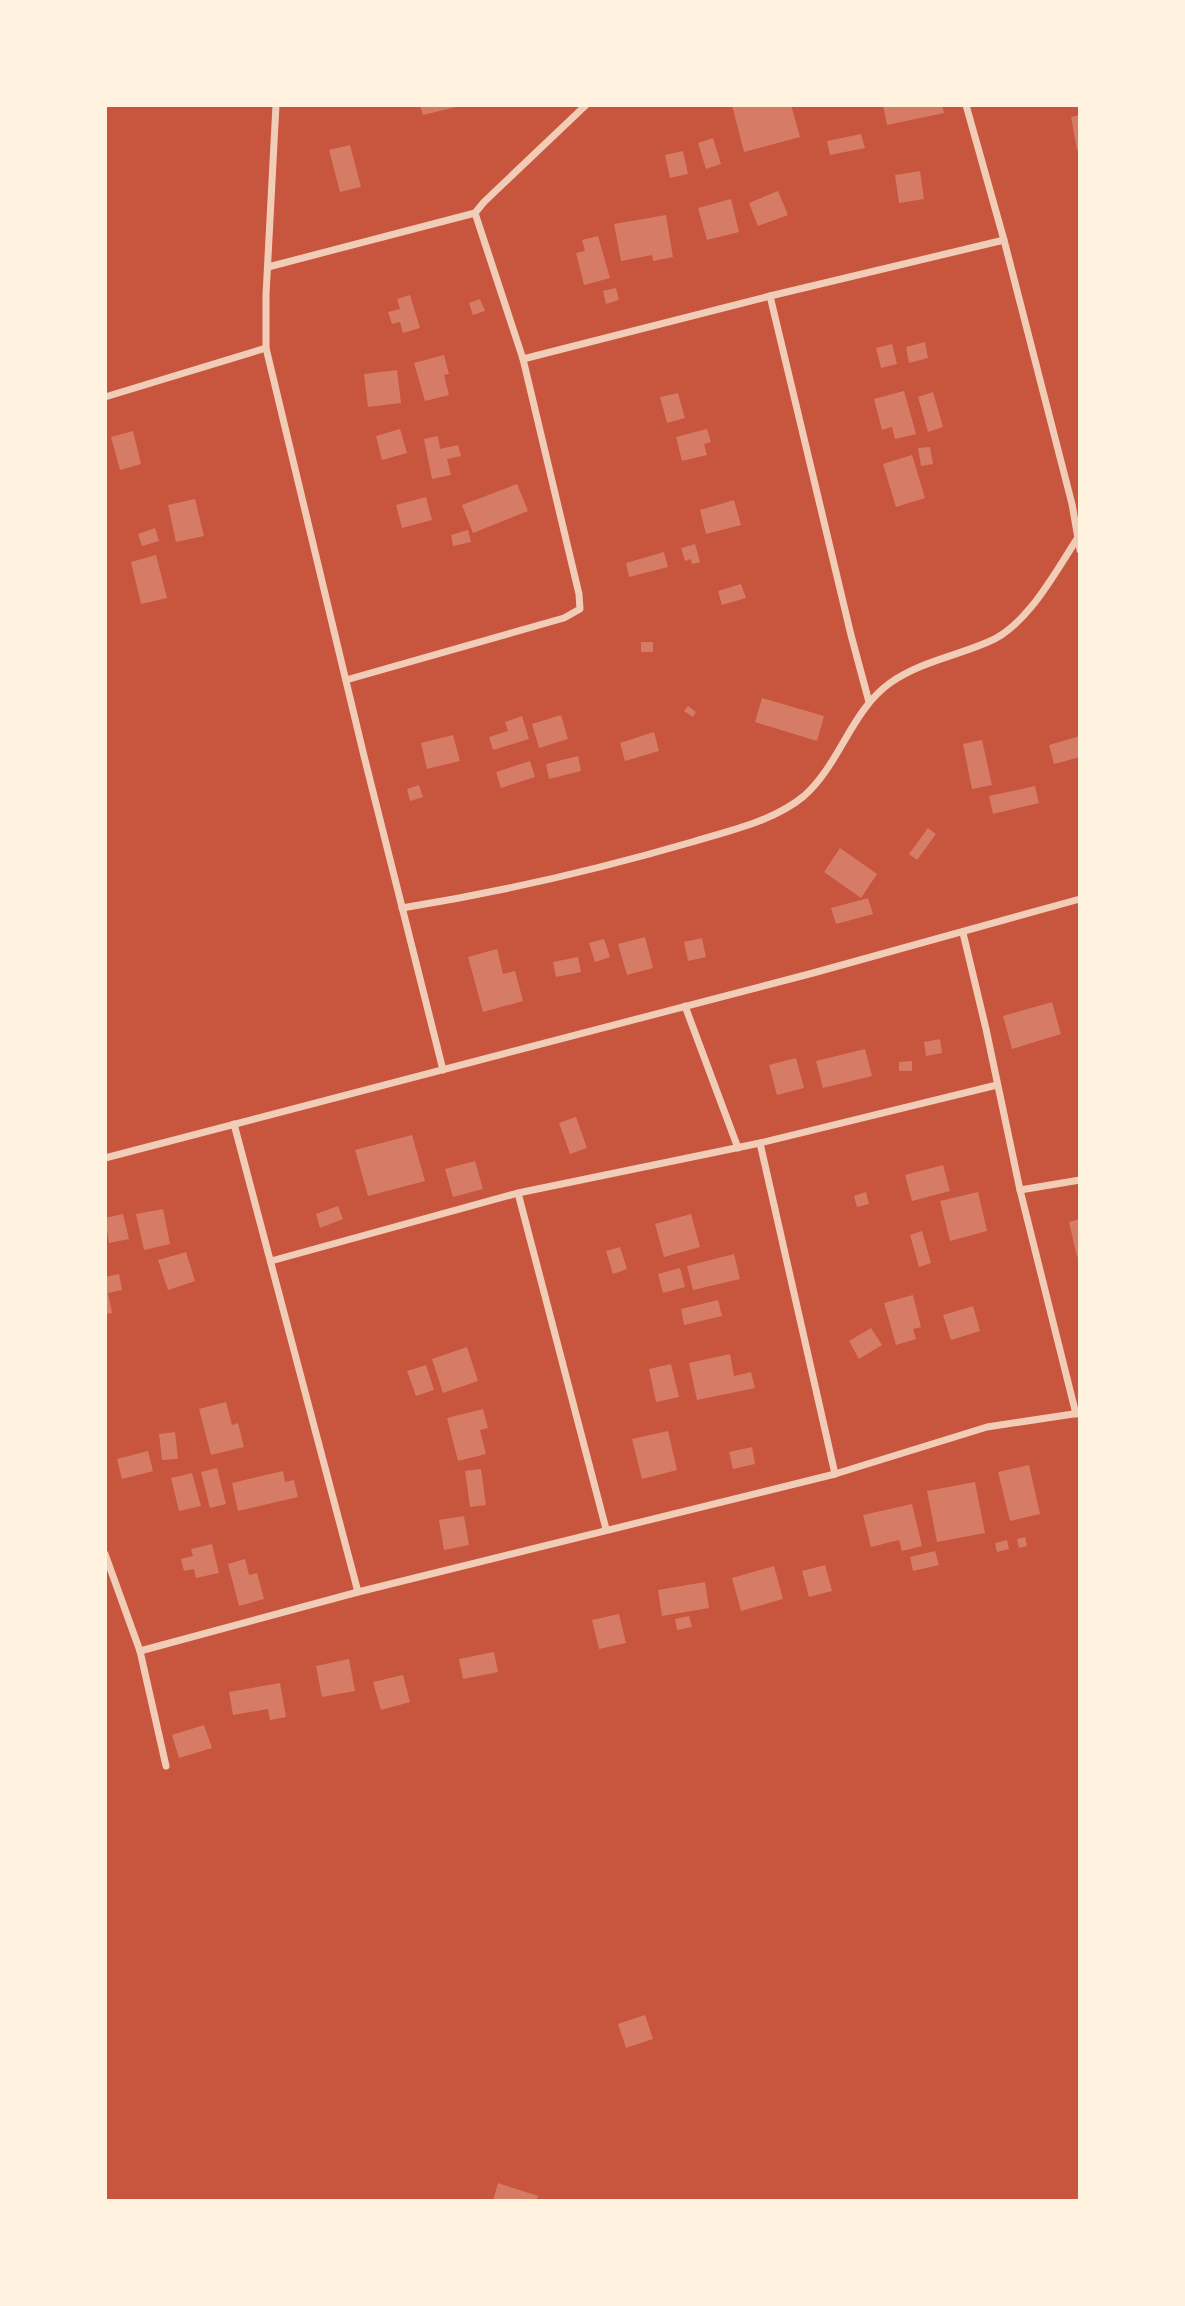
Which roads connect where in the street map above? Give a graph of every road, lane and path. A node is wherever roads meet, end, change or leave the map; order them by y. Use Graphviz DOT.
graph roads {
  1 [pos="276,105"];
  2 [pos="586,105"];
  3 [pos="965,105"];
  4 [pos="475,214"];
  5 [pos="1004,240"];
  6 [pos="268,267"];
  7 [pos="769,296"];
  8 [pos="266,348"];
  9 [pos="523,359"];
  10 [pos="105,397"];
  11 [pos="1077,540"];
  12 [pos="1080,550"];
  13 [pos="345,680"];
  14 [pos="869,702"];
  15 [pos="1080,900"];
  16 [pos="402,908"];
  17 [pos="963,933"];
  18 [pos="685,1006"];
  19 [pos="443,1070"];
  20 [pos="997,1084"];
  21 [pos="234,1124"];
  22 [pos="760,1143"];
  23 [pos="738,1148"];
  24 [pos="105,1158"];
  25 [pos="1080,1180"];
  26 [pos="1020,1191"];
  27 [pos="518,1193"];
  28 [pos="271,1261"];
  29 [pos="1078,1413"];
  30 [pos="835,1474"];
  31 [pos="606,1529"];
  32 [pos="105,1554"];
  33 [pos="107,1563"];
  34 [pos="358,1592"];
  35 [pos="140,1651"];
  36 [pos="166,1766"];
  1 -- 6 [label="street"];
  2 -- 4 [label="street"];
  3 -- 5 [label="street"];
  4 -- 6 [label="street"];
  4 -- 9 [label="street"];
  5 -- 7 [label="street"];
  5 -- 11 [label="street"];
  6 -- 8 [label="street"];
  7 -- 9 [label="street"];
  7 -- 14 [label="street"];
  8 -- 10 [label="street"];
  8 -- 13 [label="street"];
  9 -- 13 [label="street"];
  11 -- 12 [label="street"];
  11 -- 14 [label="street"];
  13 -- 16 [label="street"];
  14 -- 16 [label="street"];
  15 -- 17 [label="street"];
  16 -- 19 [label="street"];
  17 -- 18 [label="street"];
  17 -- 20 [label="street"];
  18 -- 19 [label="street"];
  18 -- 23 [label="street"];
  19 -- 21 [label="street"];
  20 -- 22 [label="street"];
  20 -- 26 [label="street"];
  21 -- 24 [label="street"];
  21 -- 28 [label="street"];
  22 -- 23 [label="street"];
  22 -- 30 [label="street"];
  23 -- 27 [label="street"];
  25 -- 26 [label="street"];
  26 -- 29 [label="street"];
  27 -- 28 [label="street"];
  27 -- 31 [label="street"];
  28 -- 34 [label="street"];
  29 -- 30 [label="street"];
  30 -- 31 [label="street"];
  31 -- 34 [label="street"];
  32 -- 33 [label="street"];
  33 -- 35 [label="street"];
  34 -- 35 [label="street"];
  35 -- 36 [label="street"];
}
